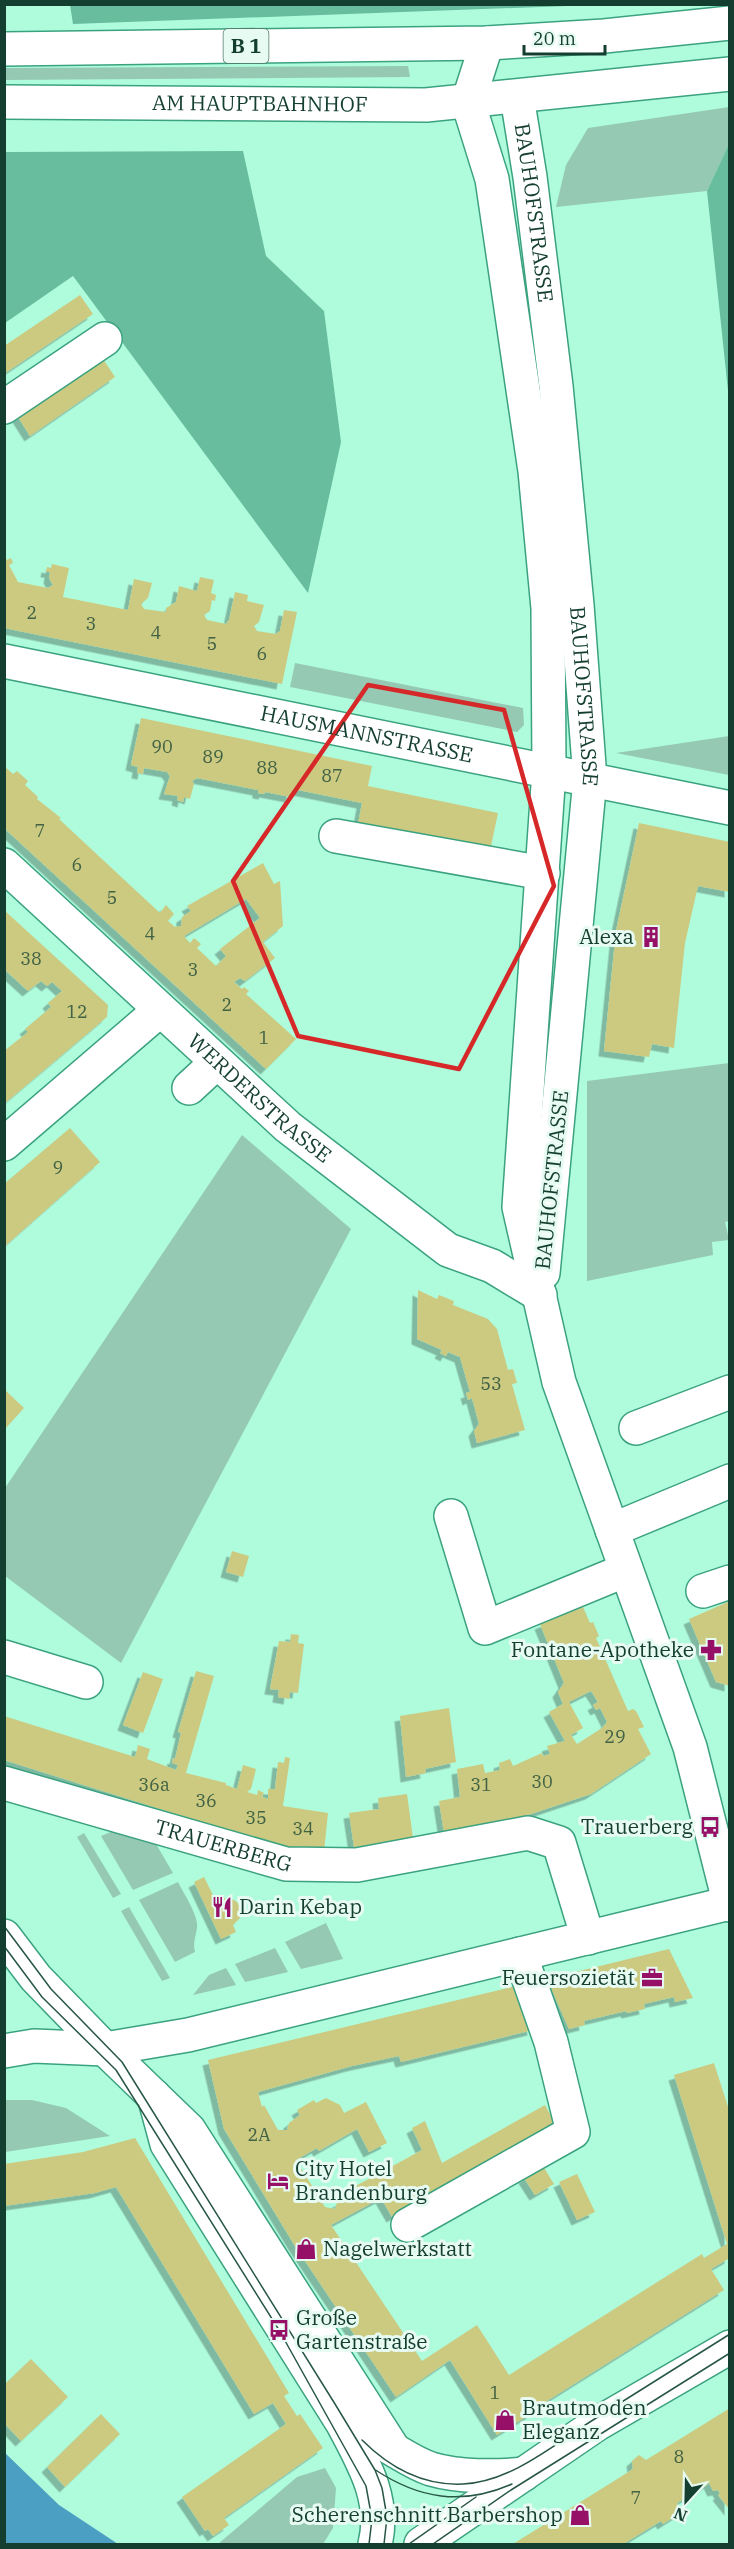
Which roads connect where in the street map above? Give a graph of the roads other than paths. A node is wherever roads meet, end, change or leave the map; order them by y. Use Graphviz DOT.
graph roads {
  1 [pos="729,23"];
  2 [pos="488,43"];
  3 [pos="4,49"];
  4 [pos="729,74"];
  5 [pos="517,98"];
  6 [pos="4,102"];
  7 [pos="468,102"];
  8 [pos="105,339"];
  9 [pos="4,407"];
  10 [pos="4,661"];
  11 [pos="549,771"];
  12 [pos="590,779"];
  13 [pos="729,808"];
  14 [pos="336,836"];
  15 [pos="4,866"];
  16 [pos="543,873"];
  17 [pos="160,1010"];
  18 [pos="217,1062"];
  19 [pos="189,1088"];
  20 [pos="4,1144"];
  21 [pos="540,1295"];
  22 [pos="729,1392"];
  23 [pos="636,1428"];
  24 [pos="729,1481"];
  25 [pos="451,1516"];
  26 [pos="612,1530"];
  27 [pos="626,1570"];
  28 [pos="4,1656"];
  29 [pos="86,1682"];
  30 [pos="4,1783"];
  31 [pos="729,1904"];
  32 [pos="4,1936"];
  33 [pos="588,1938"];
  34 [pos="520,1954"];
  35 [pos="105,2049"];
  36 [pos="4,2051"];
  37 [pos="154,2096"];
  38 [pos="408,2225"];
  39 [pos="729,2347"];
  40 [pos="342,2424"];
  41 [pos="392,2447"];
  42 [pos="525,2474"];
  43 [pos="375,2544"];
  44 [pos="421,2544"];
  1 -- 2 [label="street, B 1"];
  2 -- 3 [label="street, B 1"];
  2 -- 5 [label="street, BAUHOFSTRASSE"];
  2 -- 7 [label="street"];
  4 -- 5 [label="street, AM HAUPTBAHNHOF"];
  5 -- 7 [label="street, AM HAUPTBAHNHOF"];
  5 -- 12 [label="street, BAUHOFSTRASSE"];
  6 -- 7 [label="street, AM HAUPTBAHNHOF"];
  7 -- 11 [label="street, BAUHOFSTRASSE"];
  8 -- 9 [label="street"];
  10 -- 11 [label="street, HAUSMANNSTRASSE"];
  11 -- 12 [label="street, HAUSMANNSTRASSE"];
  11 -- 16 [label="street, BAUHOFSTRASSE"];
  12 -- 13 [label="street, HAUSMANNSTRASSE"];
  12 -- 21 [label="street, BAUHOFSTRASSE"];
  14 -- 16 [label="street"];
  15 -- 17 [label="street, WERDERSTRASSE"];
  16 -- 21 [label="street, BAUHOFSTRASSE"];
  17 -- 18 [label="street, WERDERSTRASSE"];
  17 -- 20 [label="street"];
  18 -- 19 [label="street"];
  18 -- 21 [label="street, WERDERSTRASSE"];
  21 -- 26 [label="street, BAUHOFSTRASSE"];
  22 -- 23 [label="street"];
  24 -- 26 [label="street"];
  25 -- 27 [label="street"];
  26 -- 27 [label="street, BAUHOFSTRASSE"];
  27 -- 31 [label="street, BAUHOFSTRASSE"];
  28 -- 29 [label="street"];
  30 -- 33 [label="street, TRAUERBERG"];
  31 -- 33 [label="street"];
  32 -- 35 [label="street"];
  33 -- 34 [label="street"];
  34 -- 35 [label="street"];
  34 -- 38 [label="street"];
  35 -- 36 [label="street"];
  35 -- 37 [label="street"];
  37 -- 40 [label="street"];
  37 -- 41 [label="street"];
  39 -- 42 [label="street"];
  40 -- 41 [label="street"];
  40 -- 43 [label="street"];
  41 -- 42 [label="street"];
  42 -- 44 [label="street"];
}
